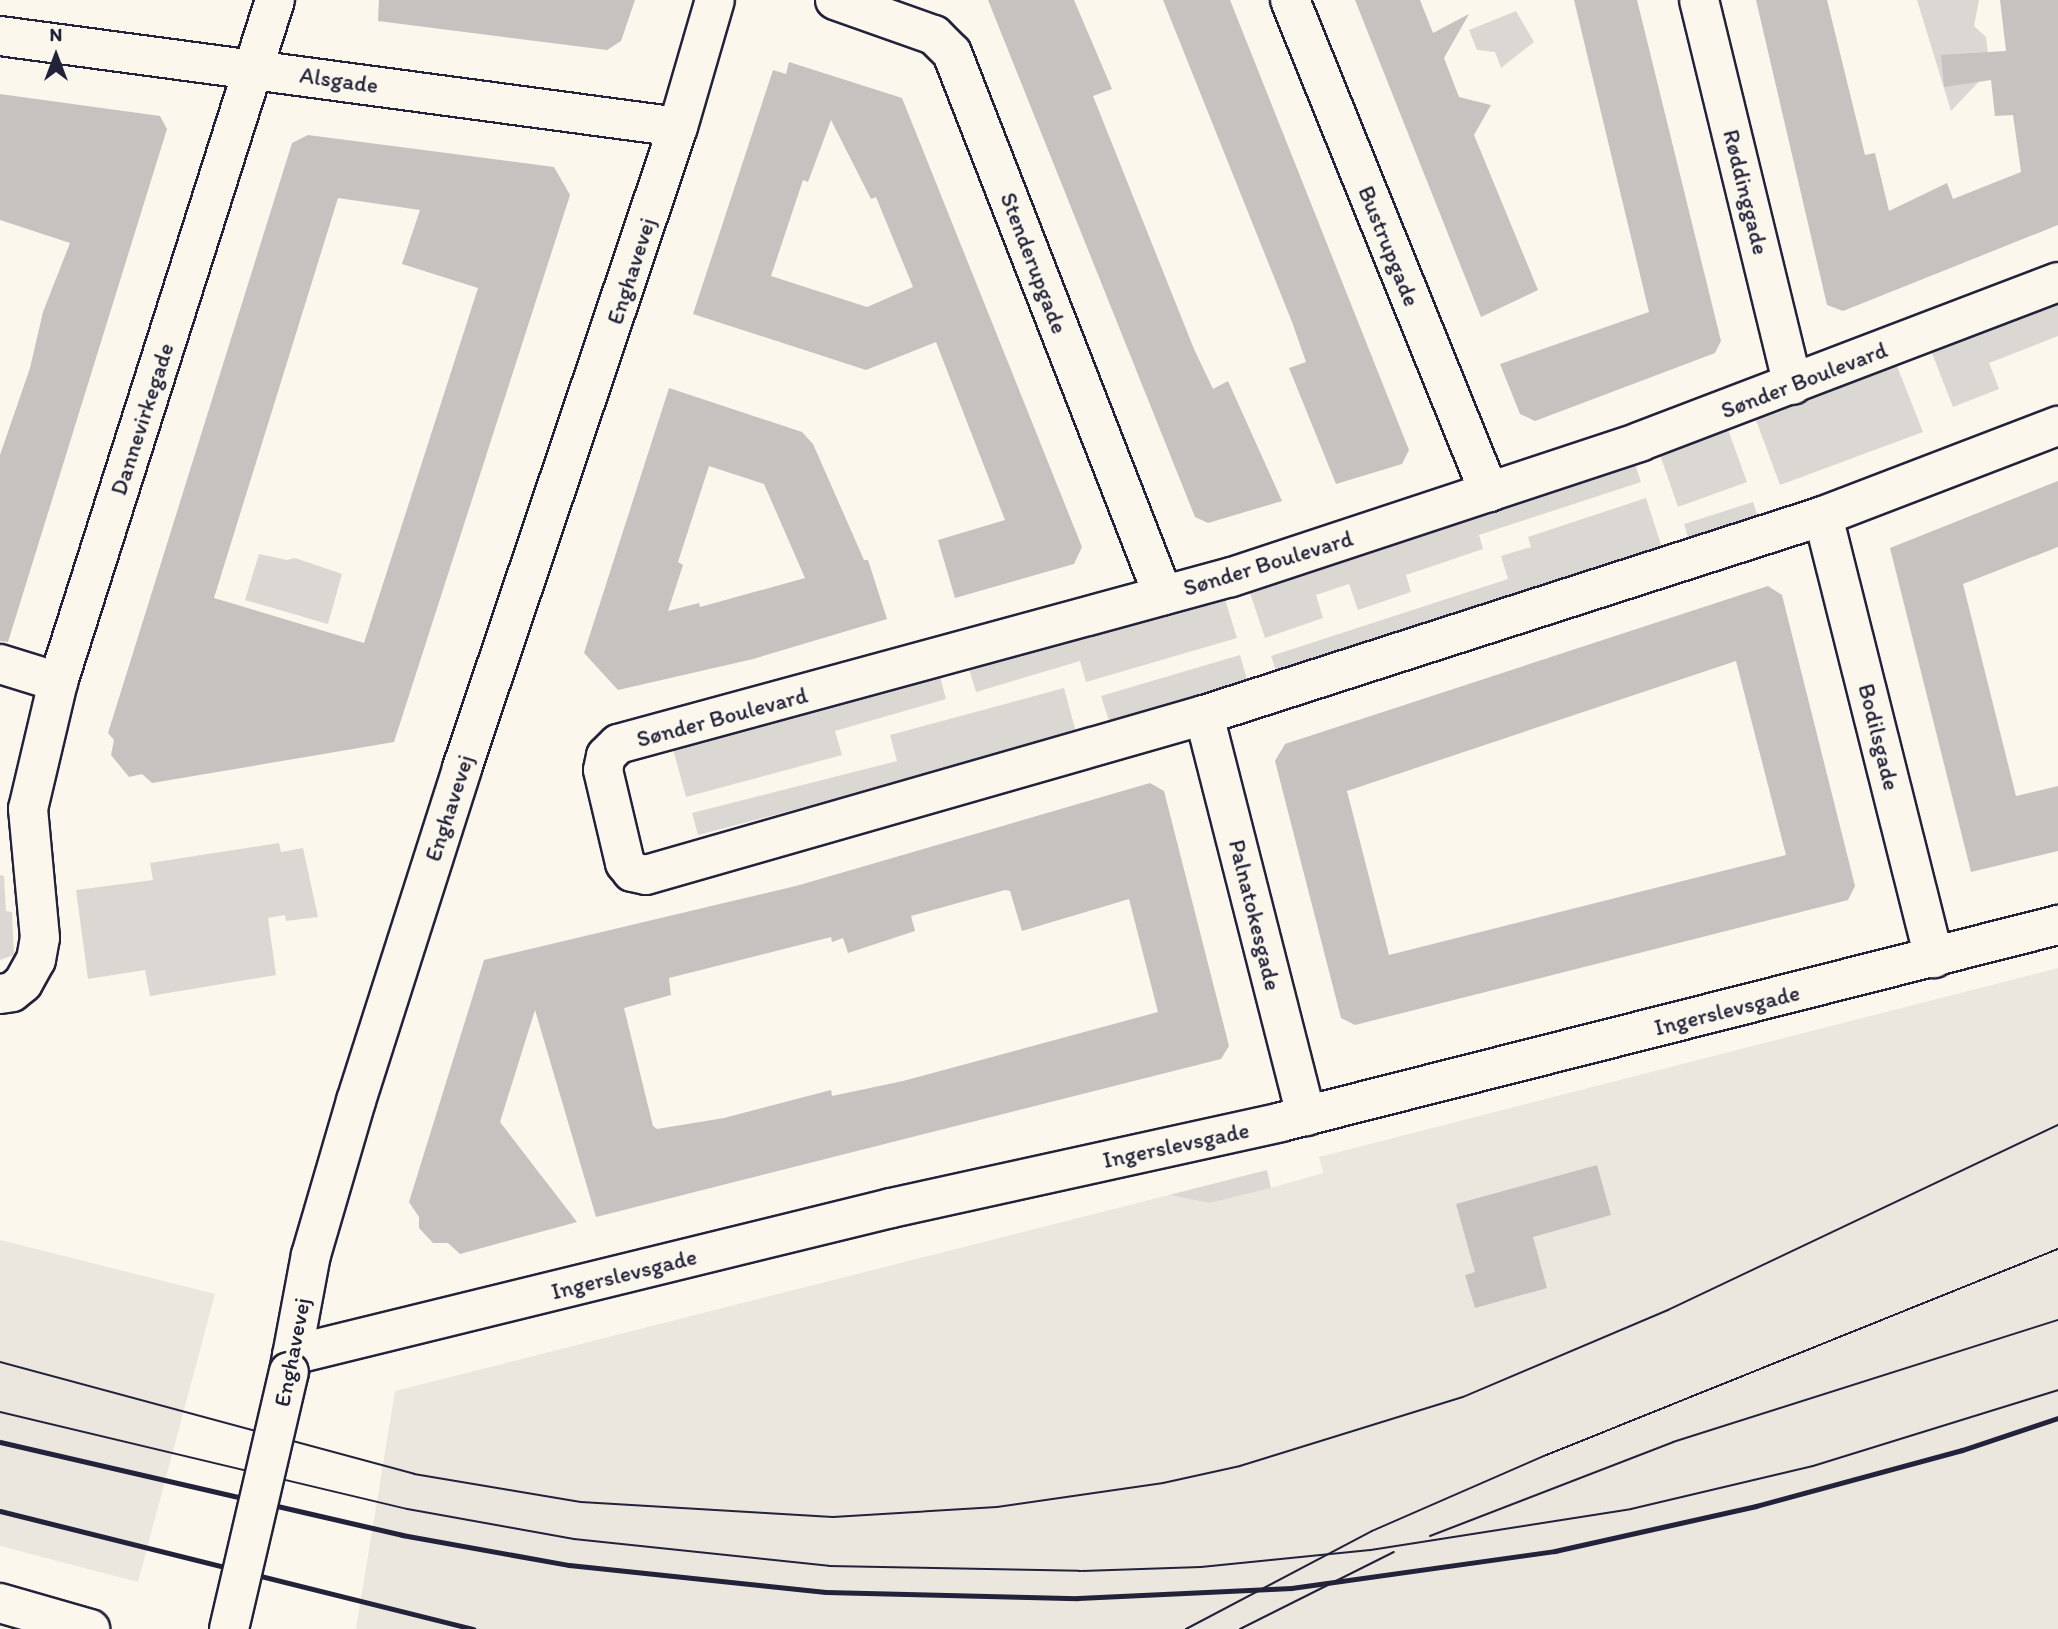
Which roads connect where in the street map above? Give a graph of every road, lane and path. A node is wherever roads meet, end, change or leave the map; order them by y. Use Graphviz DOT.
graph roads {
  1 [pos="275,0"];
  2 [pos="715,0"];
  3 [pos="835,0"];
  4 [pos="1290,0"];
  5 [pos="1699,0"];
  6 [pos="917,13"];
  7 [pos="0,36"];
  8 [pos="254,68"];
  9 [pos="678,127"];
  10 [pos="2058,282"];
  11 [pos="1793,385"];
  12 [pos="2058,426"];
  13 [pos="1489,492"];
  14 [pos="1823,516"];
  15 [pos="1163,595"];
  16 [pos="0,664"];
  17 [pos="58,682"];
  18 [pos="1204,715"];
  19 [pos="2058,925"];
  20 [pos="1934,958"];
  21 [pos="0,994"];
  22 [pos="1306,1115"];
  23 [pos="291,1364"];
  24 [pos="0,1603"];
  25 [pos="90,1629"];
  26 [pos="229,1629"];
  1 -- 8 [label="street, Dannevirkegade"];
  2 -- 9 [label="street, Enghavevej"];
  3 -- 6 [label="street, Stenderupgade"];
  4 -- 13 [label="street, Bustrupgade"];
  5 -- 11 [label="street, Røddinggade"];
  6 -- 15 [label="street, Stenderupgade"];
  7 -- 8 [label="street, Alsgade"];
  8 -- 9 [label="street, Alsgade"];
  8 -- 17 [label="street, Dannevirkegade"];
  9 -- 23 [label="street, Enghavevej"];
  10 -- 11 [label="street, Sønder Boulevard"];
  11 -- 13 [label="street, Sønder Boulevard"];
  12 -- 14 [label="street, Sønder Boulevard"];
  13 -- 15 [label="street, Sønder Boulevard"];
  14 -- 18 [label="street, Sønder Boulevard"];
  14 -- 20 [label="street, Bodilsgade"];
  15 -- 18 [label="street, Sønder Boulevard"];
  16 -- 17 [label="street"];
  17 -- 21 [label="street, Dannevirkegade"];
  18 -- 22 [label="street, Palnatokesgade"];
  19 -- 20 [label="street, Ingerslevsgade"];
  20 -- 22 [label="street, Ingerslevsgade"];
  22 -- 23 [label="street, Ingerslevsgade"];
  23 -- 26 [label="street, Enghavevej, bridge"];
  24 -- 25 [label="street"];
}
